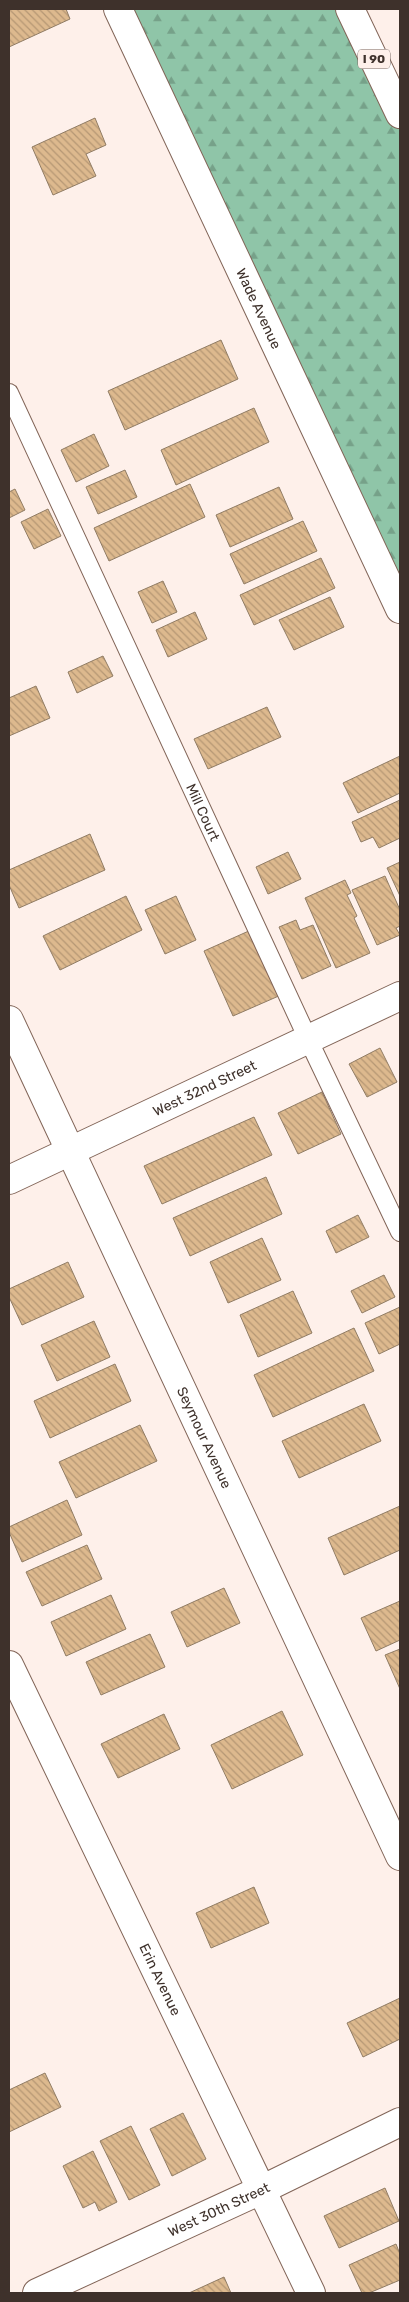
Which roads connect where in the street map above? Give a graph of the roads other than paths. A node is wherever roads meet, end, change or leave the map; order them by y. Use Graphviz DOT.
graph roads {
  1 [pos="118,9"];
  2 [pos="350,9"];
  3 [pos="400,113"];
  4 [pos="9,393"];
  5 [pos="400,609"];
  6 [pos="400,996"];
  7 [pos="9,1020"];
  8 [pos="308,1039"];
  9 [pos="69,1152"];
  10 [pos="9,1180"];
  11 [pos="400,1232"];
  12 [pos="9,1665"];
  13 [pos="400,1856"];
  14 [pos="400,2122"];
  15 [pos="262,2190"];
  16 [pos="37,2293"];
  17 [pos="311,2293"];
  1 -- 5 [label="main road, Wade Avenue"];
  2 -- 3 [label="main road, I 90"];
  4 -- 8 [label="lane, Mill Court"];
  6 -- 8 [label="main road, West 32nd Street"];
  7 -- 9 [label="main road, Seymour Avenue"];
  8 -- 9 [label="main road, West 32nd Street"];
  8 -- 11 [label="lane, Mill Court"];
  9 -- 10 [label="main road, West 32nd Street"];
  9 -- 13 [label="main road, Seymour Avenue"];
  12 -- 15 [label="main road, Erin Avenue"];
  14 -- 15 [label="main road, West 30th Street"];
  15 -- 16 [label="main road, West 30th Street"];
  15 -- 17 [label="main road, Erin Avenue"];
}
